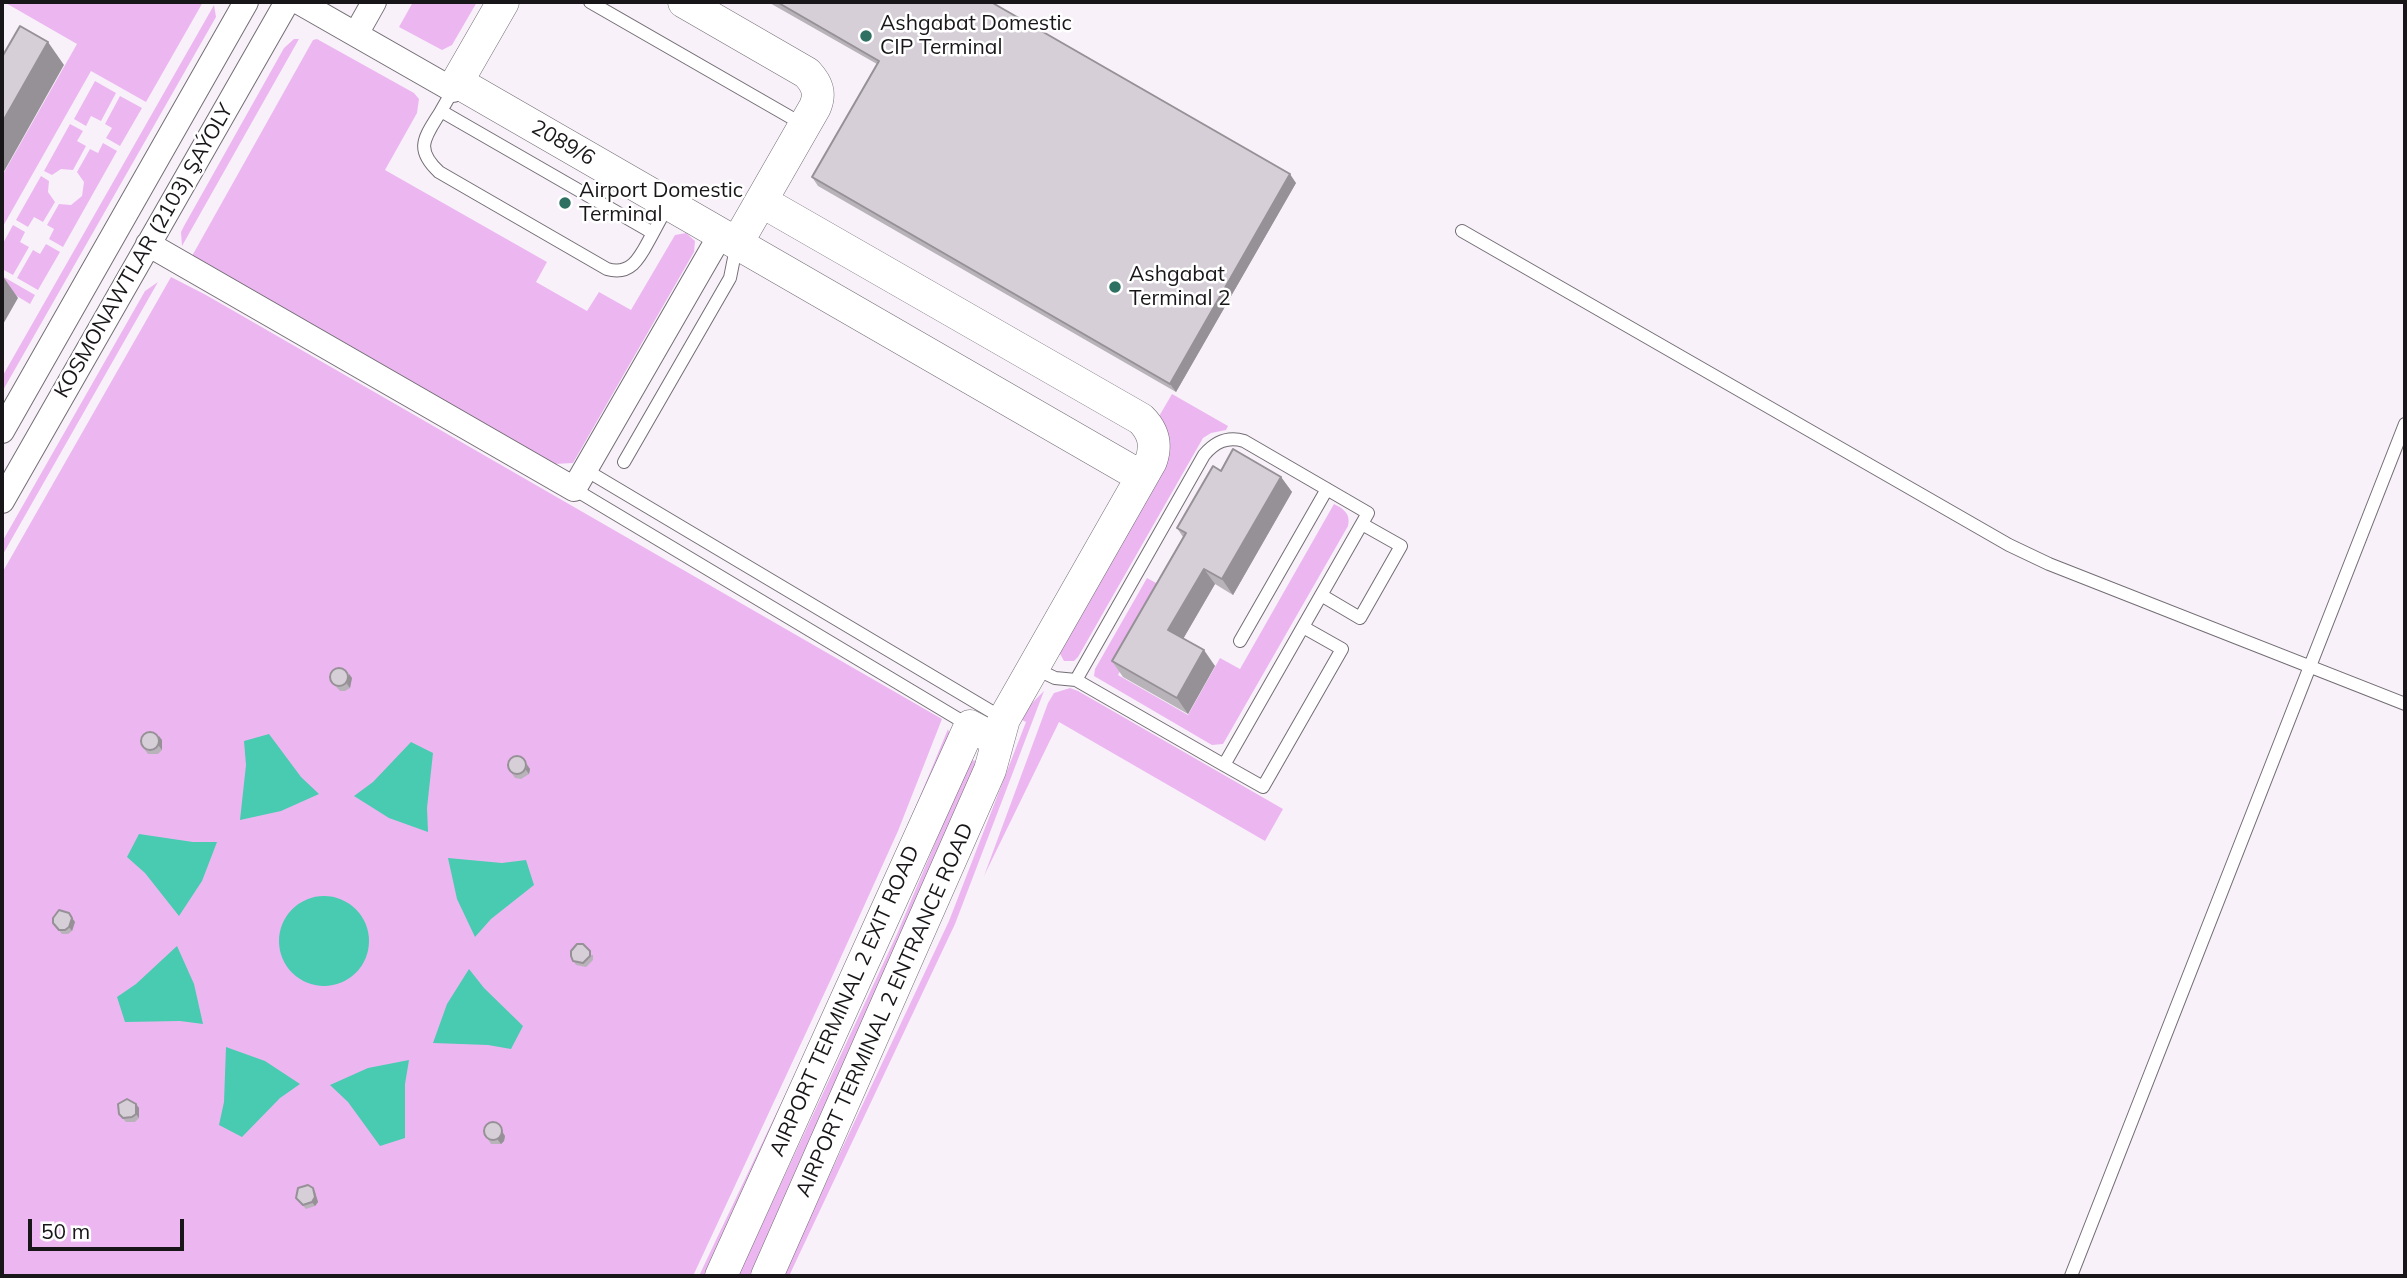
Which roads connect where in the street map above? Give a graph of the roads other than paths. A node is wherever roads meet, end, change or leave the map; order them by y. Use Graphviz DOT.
graph roads {
  1 [pos="246,2"];
  2 [pos="287,2"];
  3 [pos="299,2"];
  4 [pos="374,2"];
  5 [pos="503,2"];
  6 [pos="590,2"];
  7 [pos="684,2"];
  8 [pos="356,34"];
  9 [pos="450,94"];
  10 [pos="804,125"];
  11 [pos="761,201"];
  12 [pos="669,204"];
  13 [pos="1462,231"];
  14 [pos="653,233"];
  15 [pos="729,239"];
  16 [pos="148,244"];
  17 [pos="2405,424"];
  18 [pos="2,431"];
  19 [pos="624,462"];
  20 [pos="1142,477"];
  21 [pos="579,479"];
  22 [pos="1327,489"];
  23 [pos="2,501"];
  24 [pos="1362,524"];
  25 [pos="1321,595"];
  26 [pos="1303,626"];
  27 [pos="1240,641"];
  28 [pos="1033,667"];
  29 [pos="2311,667"];
  30 [pos="1076,680"];
  31 [pos="2405,705"];
  32 [pos="970,726"];
  33 [pos="1001,730"];
  34 [pos="1224,765"];
  35 [pos="721,1276"];
  36 [pos="767,1276"];
  37 [pos="2071,1276"];
  1 -- 18 [label="street, KOSMONAWTLAR (2103) ŞAÝOLY"];
  2 -- 16 [label="street, KOSMONAWTLAR (2103) ŞAÝOLY"];
  3 -- 8 [label="street"];
  4 -- 8 [label="street"];
  5 -- 9 [label="street"];
  6 -- 10 [label="lane"];
  7 -- 10 [label="street"];
  8 -- 9 [label="street"];
  9 -- 12 [label="street, 2089/6"];
  9 -- 14 [label="lane"];
  9 -- 14 [label="lane"];
  10 -- 11 [label="street"];
  11 -- 15 [label="street"];
  11 -- 20 [label="street, AIRPORT TERMINAL 2 ENTRANCE ROAD"];
  12 -- 14 [label="lane"];
  12 -- 15 [label="street, 2089/6"];
  13 -- 29 [label="lane"];
  15 -- 19 [label="lane"];
  15 -- 20 [label="street, 2089/6"];
  15 -- 21 [label="street"];
  16 -- 21 [label="street"];
  16 -- 23 [label="street, KOSMONAWTLAR (2103) ŞAÝOLY"];
  17 -- 29 [label="lane"];
  20 -- 28 [label="street, AIRPORT TERMINAL 2 ENTRANCE ROAD"];
  21 -- 32 [label="lane"];
  21 -- 33 [label="lane"];
  22 -- 24 [label="lane"];
  22 -- 27 [label="lane"];
  22 -- 30 [label="lane"];
  24 -- 25 [label="lane"];
  24 -- 25 [label="lane"];
  25 -- 26 [label="lane"];
  26 -- 34 [label="lane"];
  26 -- 34 [label="lane"];
  28 -- 30 [label="lane"];
  28 -- 33 [label="street, AIRPORT TERMINAL 2 ENTRANCE ROAD"];
  29 -- 31 [label="lane"];
  29 -- 37 [label="lane"];
  30 -- 34 [label="lane"];
  32 -- 33 [label="street"];
  32 -- 35 [label="street, AIRPORT TERMINAL 2 EXIT ROAD"];
  33 -- 36 [label="street, AIRPORT TERMINAL 2 ENTRANCE ROAD"];
}
